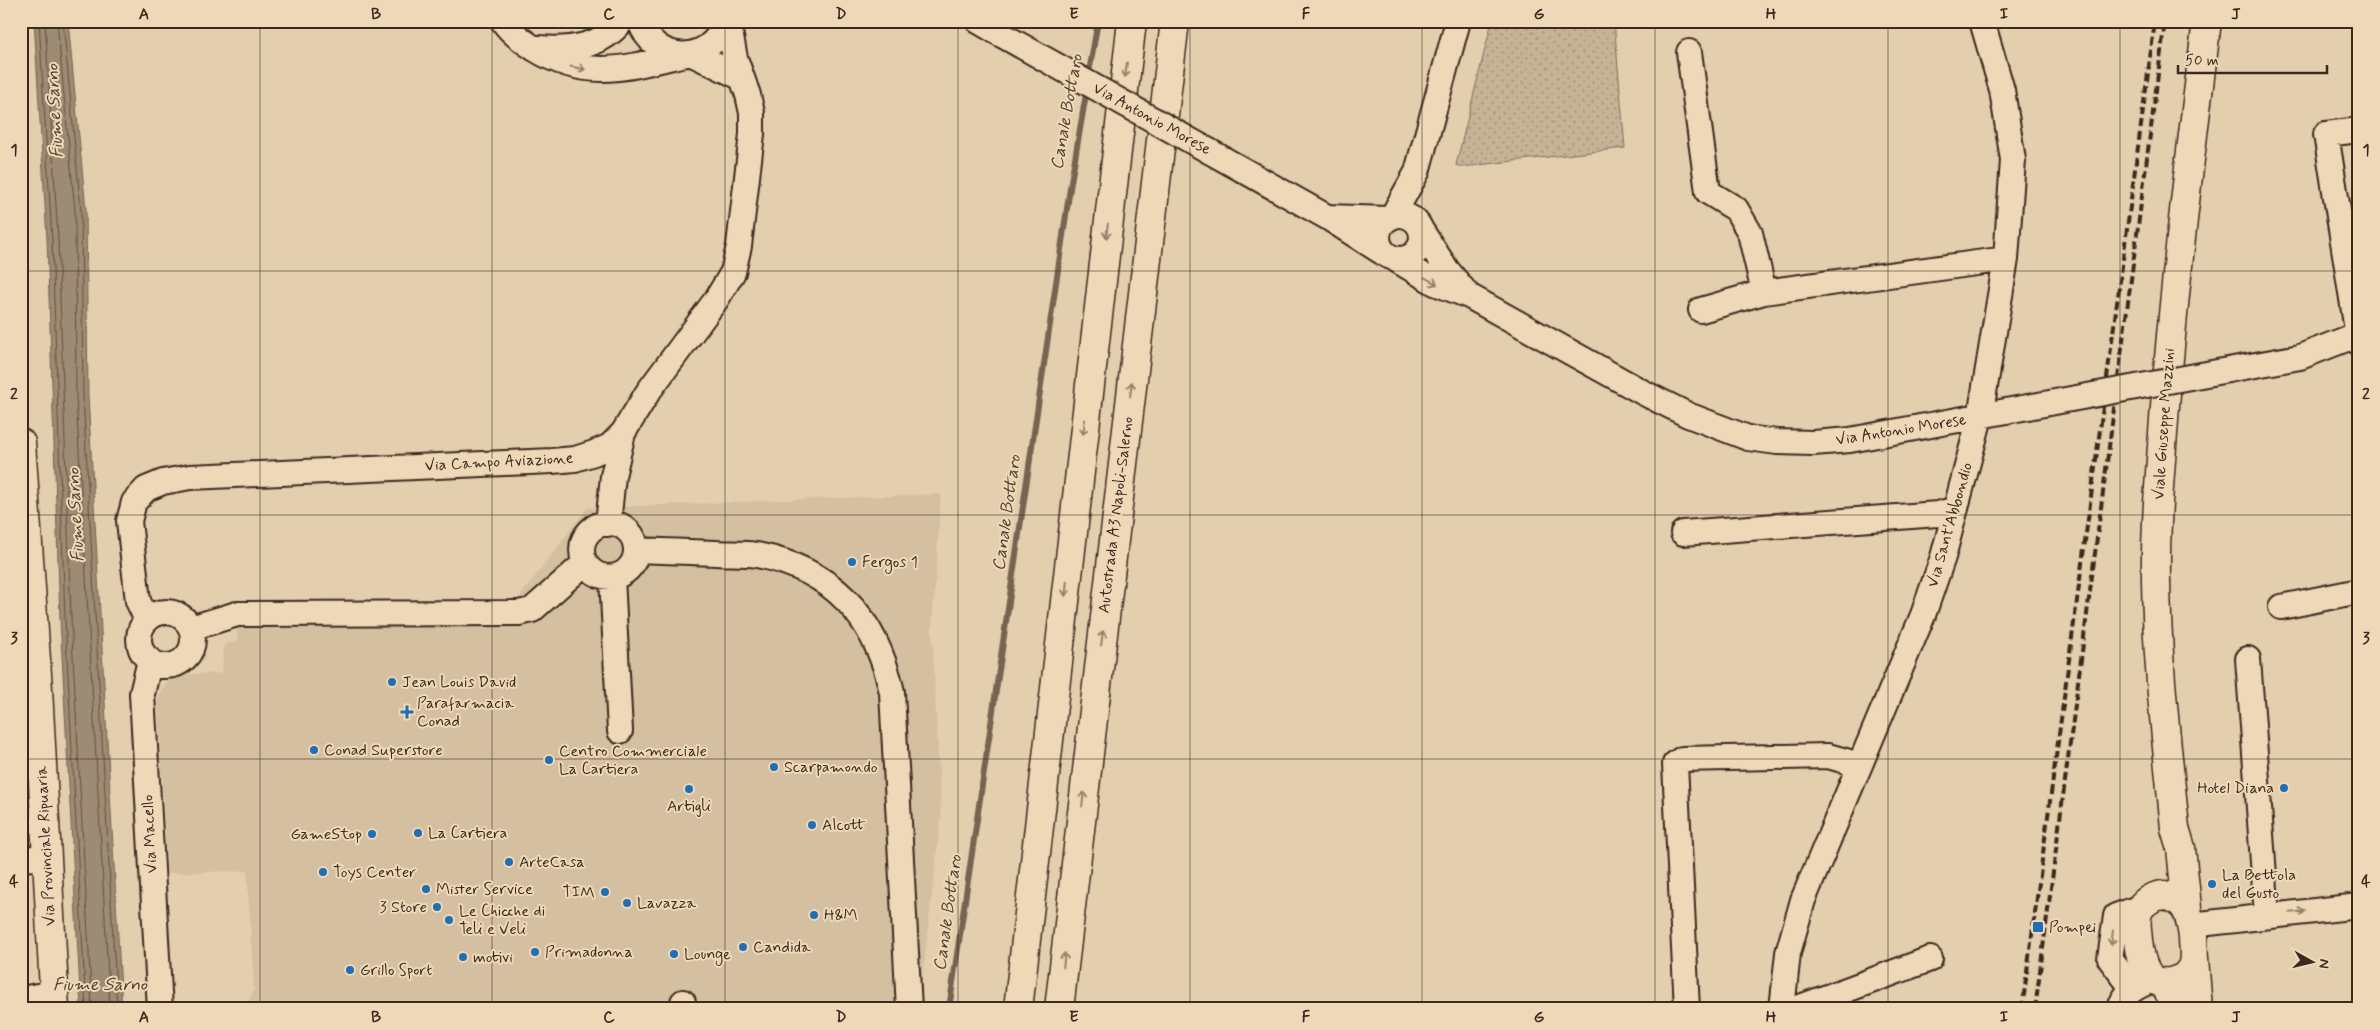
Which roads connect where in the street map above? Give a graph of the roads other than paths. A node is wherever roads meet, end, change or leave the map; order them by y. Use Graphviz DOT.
graph roads {
  1 [pos="503,21"];
  2 [pos="622,21"];
  3 [pos="640,21"];
  4 [pos="726,21"];
  5 [pos="978,21"];
  6 [pos="1132,21"];
  7 [pos="1175,21"];
  8 [pos="1458,21"];
  9 [pos="1982,21"];
  10 [pos="2208,21"];
  11 [pos="996,28"];
  12 [pos="534,48"];
  13 [pos="1689,52"];
  14 [pos="687,54"];
  15 [pos="742,78"];
  16 [pos="2359,130"];
  17 [pos="1417,172"];
  18 [pos="1327,217"];
  19 [pos="1390,218"];
  20 [pos="1419,227"];
  21 [pos="1391,258"];
  22 [pos="2006,259"];
  23 [pos="1764,292"];
  24 [pos="1469,296"];
  25 [pos="1701,310"];
  26 [pos="2358,337"];
  27 [pos="1980,417"];
  28 [pos="623,434"];
  29 [pos="21,444"];
  30 [pos="22,488"];
  31 [pos="1956,508"];
  32 [pos="608,524"];
  33 [pos="1683,533"];
  34 [pos="636,550"];
  35 [pos="586,563"];
  36 [pos="612,577"];
  37 [pos="2359,591"];
  38 [pos="2281,607"];
  39 [pos="147,620"];
  40 [pos="191,628"];
  41 [pos="2248,659"];
  42 [pos="150,660"];
  43 [pos="30,690"];
  44 [pos="620,731"];
  45 [pos="1860,765"];
  46 [pos="2174,828"];
  47 [pos="34,858"];
  48 [pos="2144,904"];
  49 [pos="2359,906"];
  50 [pos="2267,916"];
  51 [pos="2196,933"];
  52 [pos="1930,960"];
  53 [pos="2147,977"];
  54 [pos="21,999"];
  55 [pos="54,1001"];
  56 [pos="160,1009"];
  57 [pos="909,1009"];
  58 [pos="1018,1009"];
  59 [pos="1059,1009"];
  60 [pos="1687,1009"];
  61 [pos="1782,1009"];
  62 [pos="1795,1009"];
  63 [pos="2120,1009"];
  64 [pos="2179,1009"];
  65 [pos="2198,1009"];
  1 -- 12 [label="street"];
  2 -- 12 [label="street"];
  3 -- 14 [label="street"];
  4 -- 14 [label="street"];
  4 -- 15 [label="street, Via Campo Aviazione"];
  5 -- 11 [label="street, Via Antonio Morese"];
  6 -- 58 [label="main road, one-way"];
  59 -- 7 [label="main road, Autostrada A3 Napoli-Salerno, one-way"];
  8 -- 17 [label="street"];
  9 -- 22 [label="street, Via Sant'Abbondio"];
  10 -- 46 [label="main road, Viale Giuseppe Mazzini"];
  11 -- 18 [label="street, Via Antonio Morese, bridge"];
  12 -- 14 [label="street, one-way"];
  13 -- 23 [label="street"];
  14 -- 15 [label="street"];
  15 -- 28 [label="street, Via Campo Aviazione"];
  16 -- 26 [label="street"];
  17 -- 19 [label="street"];
  17 -- 20 [label="street"];
  18 -- 19 [label="street, Via Antonio Morese"];
  18 -- 21 [label="street, Via Antonio Morese"];
  19 -- 20 [label="street, Via Antonio Morese"];
  19 -- 21 [label="street"];
  20 -- 21 [label="street"];
  20 -- 24 [label="street, Via Antonio Morese"];
  21 -- 24 [label="street, Via Antonio Morese, one-way"];
  22 -- 23 [label="street"];
  22 -- 27 [label="street, Via Sant'Abbondio"];
  23 -- 25 [label="street"];
  24 -- 27 [label="street, Via Antonio Morese"];
  26 -- 27 [label="street, Via Antonio Morese, bridge"];
  27 -- 31 [label="street, Via Sant'Abbondio"];
  28 -- 32 [label="street"];
  28 -- 39 [label="street, Via Campo Aviazione"];
  29 -- 30 [label="main road, Via Provinciale Ripuaria"];
  30 -- 43 [label="main road, Via Provinciale Ripuaria"];
  31 -- 33 [label="street"];
  31 -- 45 [label="street, Via Sant'Abbondio"];
  32 -- 34 [label="street"];
  32 -- 35 [label="street"];
  34 -- 36 [label="street"];
  34 -- 57 [label="street"];
  35 -- 36 [label="street"];
  35 -- 40 [label="street"];
  36 -- 44 [label="street"];
  37 -- 38 [label="street"];
  39 -- 40 [label="street"];
  39 -- 42 [label="street"];
  40 -- 42 [label="street"];
  41 -- 50 [label="street"];
  42 -- 56 [label="street, Via Macello"];
  43 -- 47 [label="main road, Via Provinciale Ripuaria"];
  45 -- 60 [label="street"];
  45 -- 61 [label="street, Via Sant'Abbondio"];
  46 -- 48 [label="main road, Viale Giuseppe Mazzini"];
  46 -- 51 [label="main road, Viale Giuseppe Mazzini"];
  47 -- 55 [label="main road, Via Provinciale Ripuaria"];
  48 -- 51 [label="main road"];
  48 -- 53 [label="main road, Viale Giuseppe Mazzini"];
  50 -- 49 [label="street, one-way"];
  50 -- 51 [label="street"];
  51 -- 53 [label="main road"];
  51 -- 65 [label="main road, Viale Giuseppe Mazzini"];
  52 -- 62 [label="street"];
  53 -- 63 [label="street"];
  53 -- 64 [label="main road, Viale Giuseppe Mazzini"];
  54 -- 55 [label="street"];
}
